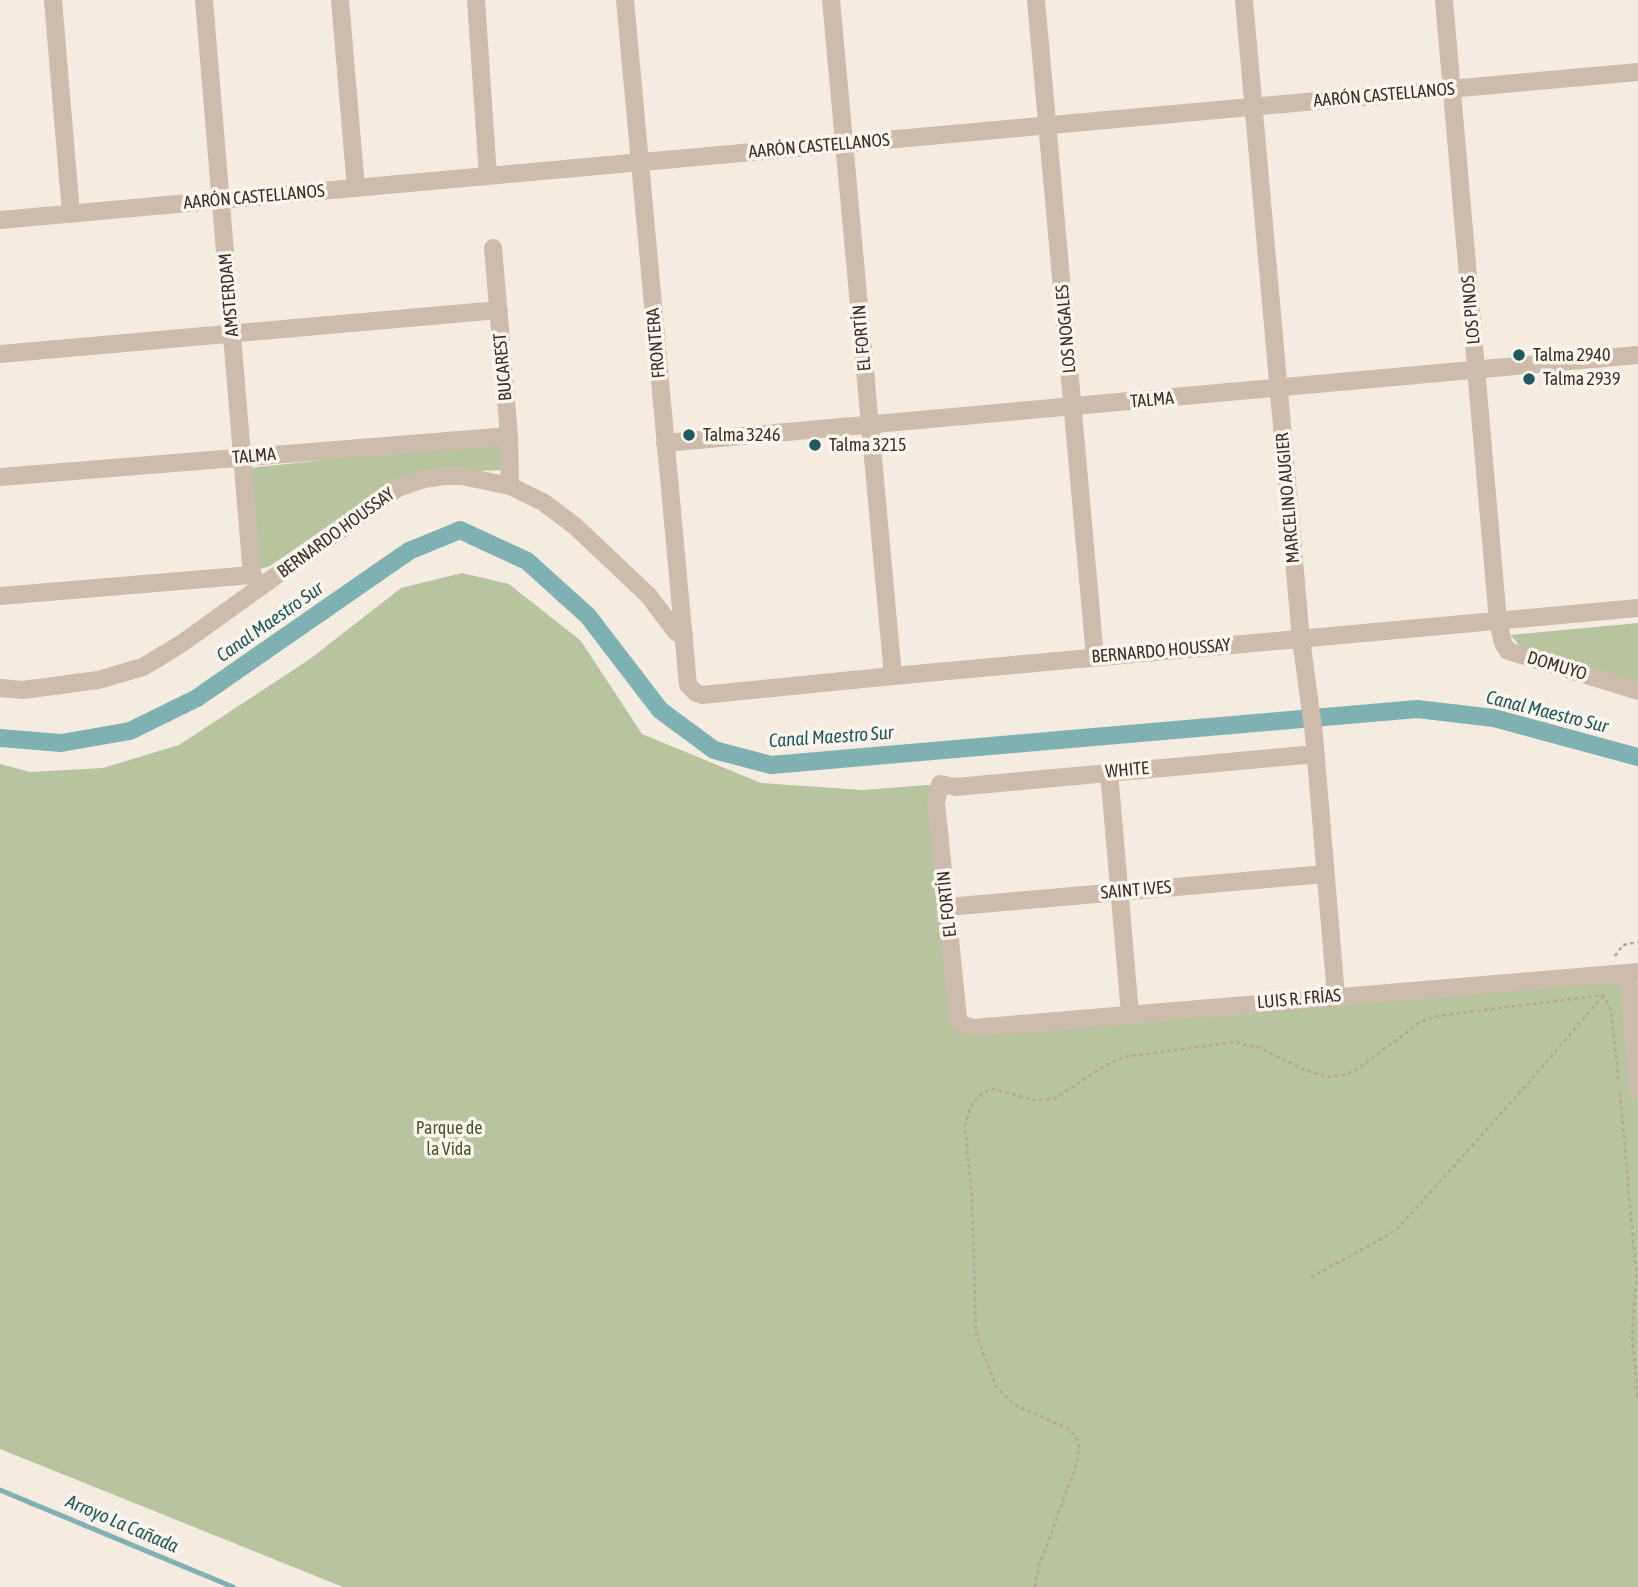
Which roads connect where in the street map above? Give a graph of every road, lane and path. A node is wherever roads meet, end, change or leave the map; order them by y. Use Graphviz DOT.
graph roads {
  1 [pos="52,0"];
  2 [pos="204,0"];
  3 [pos="340,0"];
  4 [pos="476,0"];
  5 [pos="625,0"];
  6 [pos="831,0"];
  7 [pos="1036,0"];
  8 [pos="1244,0"];
  9 [pos="1444,0"];
  10 [pos="1638,72"];
  11 [pos="1451,89"];
  12 [pos="1253,106"];
  13 [pos="1047,125"];
  14 [pos="844,144"];
  15 [pos="640,162"];
  16 [pos="488,176"];
  17 [pos="356,188"];
  18 [pos="221,200"];
  19 [pos="71,214"];
  20 [pos="0,220"];
  21 [pos="493,248"];
  22 [pos="499,310"];
  23 [pos="232,333"];
  24 [pos="0,354"];
  25 [pos="1638,355"];
  26 [pos="1476,370"];
  27 [pos="1278,388"];
  28 [pos="1073,407"];
  29 [pos="870,425"];
  30 [pos="509,436"];
  31 [pos="665,443"];
  32 [pos="243,457"];
  33 [pos="0,477"];
  34 [pos="510,486"];
  35 [pos="257,581"];
  36 [pos="0,596"];
  37 [pos="1638,608"];
  38 [pos="1498,621"];
  39 [pos="684,634"];
  40 [pos="1301,639"];
  41 [pos="1095,657"];
  42 [pos="893,676"];
  43 [pos="688,685"];
  44 [pos="0,688"];
  45 [pos="1638,691"];
  46 [pos="1315,754"];
  47 [pos="1109,772"];
  48 [pos="940,784"];
  49 [pos="1325,874"];
  50 [pos="1120,892"];
  51 [pos="947,907"];
  52 [pos="1638,942"];
  53 [pos="1625,973"];
  54 [pos="1603,995"];
  55 [pos="1336,996"];
  56 [pos="1130,1014"];
  57 [pos="961,1024"];
  58 [pos="1638,1090"];
  59 [pos="1311,1277"];
  60 [pos="1638,1400"];
  61 [pos="1035,1587"];
  1 -- 19 [label="street"];
  2 -- 18 [label="street, AMSTERDAM"];
  3 -- 17 [label="street"];
  4 -- 16 [label="street"];
  5 -- 15 [label="street, FRONTERA"];
  6 -- 14 [label="street, EL FORTÍN"];
  7 -- 13 [label="street, LOS NOGALES"];
  8 -- 12 [label="street, MARCELINO AUGIER"];
  9 -- 11 [label="street, LOS PINOS"];
  10 -- 11 [label="street, AARÓN CASTELLANOS"];
  11 -- 12 [label="street, AARÓN CASTELLANOS"];
  11 -- 26 [label="street, LOS PINOS"];
  12 -- 13 [label="street, AARÓN CASTELLANOS"];
  12 -- 27 [label="street, MARCELINO AUGIER"];
  13 -- 14 [label="street, AARÓN CASTELLANOS"];
  13 -- 28 [label="street, LOS NOGALES"];
  14 -- 15 [label="street, AARÓN CASTELLANOS"];
  14 -- 29 [label="street, EL FORTÍN"];
  15 -- 16 [label="street, AARÓN CASTELLANOS"];
  15 -- 31 [label="street, FRONTERA"];
  16 -- 17 [label="street, AARÓN CASTELLANOS"];
  17 -- 18 [label="street, AARÓN CASTELLANOS"];
  18 -- 19 [label="street, AARÓN CASTELLANOS"];
  18 -- 23 [label="street, AMSTERDAM"];
  19 -- 20 [label="street, AARÓN CASTELLANOS"];
  21 -- 22 [label="street, BUCAREST"];
  22 -- 23 [label="street"];
  22 -- 30 [label="street, BUCAREST"];
  23 -- 24 [label="street"];
  23 -- 32 [label="street, AMSTERDAM"];
  25 -- 26 [label="street, TALMA"];
  26 -- 27 [label="street, TALMA"];
  26 -- 38 [label="street, LOS PINOS"];
  27 -- 28 [label="street, TALMA"];
  27 -- 40 [label="street, MARCELINO AUGIER"];
  28 -- 29 [label="street, TALMA"];
  28 -- 41 [label="street, LOS NOGALES"];
  29 -- 31 [label="street, TALMA"];
  29 -- 42 [label="street, EL FORTÍN"];
  30 -- 32 [label="street, TALMA"];
  30 -- 34 [label="street, BUCAREST"];
  31 -- 39 [label="street, FRONTERA"];
  32 -- 33 [label="street, TALMA"];
  32 -- 35 [label="street, AMSTERDAM"];
  34 -- 35 [label="street, BERNARDO HOUSSAY"];
  34 -- 39 [label="street, BERNARDO HOUSSAY"];
  35 -- 36 [label="street"];
  35 -- 44 [label="street, BERNARDO HOUSSAY"];
  37 -- 38 [label="street, BERNARDO HOUSSAY"];
  38 -- 40 [label="street, BERNARDO HOUSSAY"];
  38 -- 45 [label="street, DOMUYO"];
  39 -- 43 [label="street, FRONTERA"];
  40 -- 41 [label="street, BERNARDO HOUSSAY"];
  40 -- 46 [label="street, MARCELINO AUGIER"];
  41 -- 42 [label="street, BERNARDO HOUSSAY"];
  42 -- 43 [label="street, BERNARDO HOUSSAY"];
  46 -- 47 [label="street, WHITE"];
  46 -- 49 [label="street, MARCELINO AUGIER"];
  47 -- 48 [label="street, WHITE"];
  47 -- 50 [label="street"];
  48 -- 51 [label="street, EL FORTÍN"];
  49 -- 50 [label="street, SAINT IVES"];
  49 -- 55 [label="street, MARCELINO AUGIER"];
  50 -- 51 [label="street, SAINT IVES"];
  50 -- 56 [label="street"];
  51 -- 57 [label="street, EL FORTÍN"];
  52 -- 53 [label="path"];
  53 -- 54 [label="path"];
  53 -- 55 [label="street, LUIS R. FRÍAS"];
  53 -- 58 [label="street"];
  54 -- 59 [label="path"];
  54 -- 60 [label="path"];
  54 -- 61 [label="path"];
  55 -- 56 [label="street, LUIS R. FRÍAS"];
  56 -- 57 [label="street, LUIS R. FRÍAS"];
}
